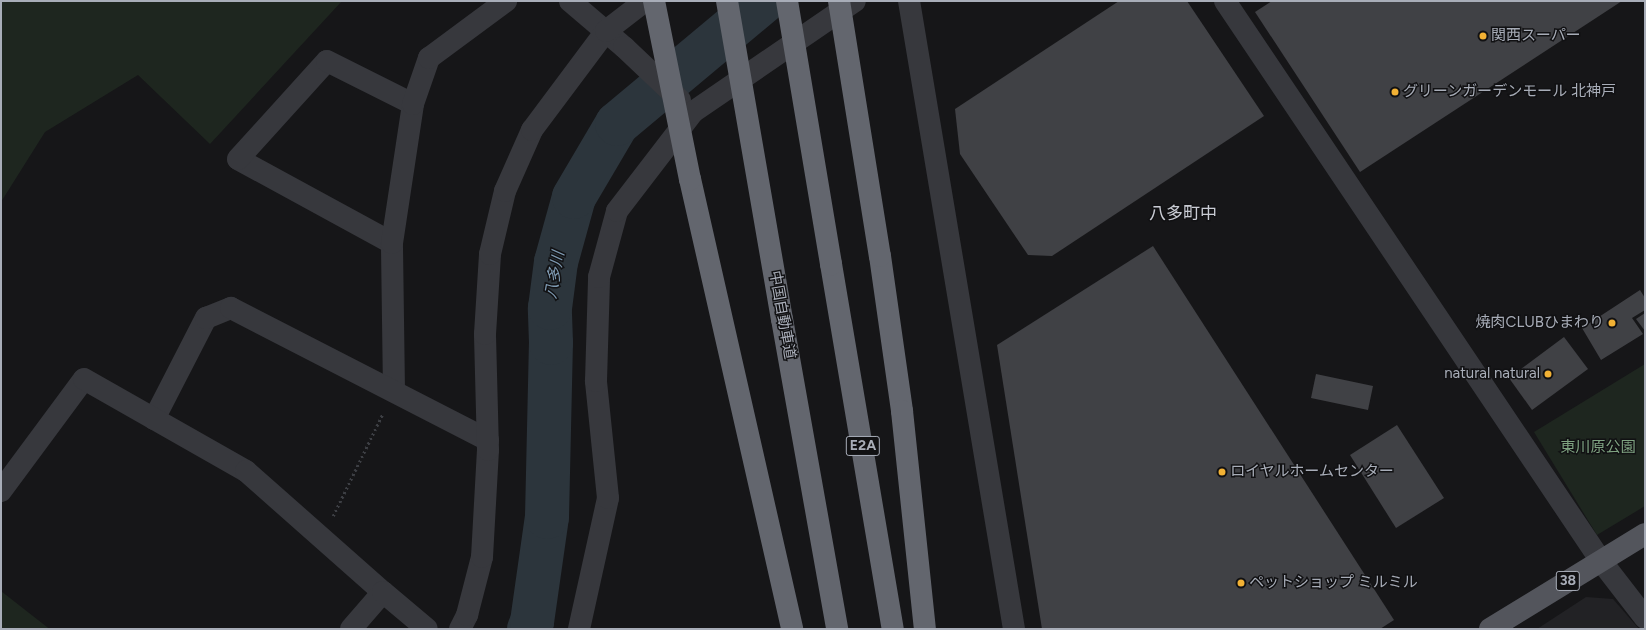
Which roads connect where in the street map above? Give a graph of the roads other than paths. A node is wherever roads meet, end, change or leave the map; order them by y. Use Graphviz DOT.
graph roads {
  1 [pos="506,1"];
  2 [pos="570,1"];
  3 [pos="645,1"];
  4 [pos="654,1"];
  5 [pos="726,1"];
  6 [pos="787,1"];
  7 [pos="838,1"];
  8 [pos="855,1"];
  9 [pos="909,1"];
  10 [pos="1225,1"];
  11 [pos="615,18"];
  12 [pos="413,104"];
  13 [pos="692,112"];
  14 [pos="392,243"];
  15 [pos="394,391"];
  16 [pos="154,419"];
  17 [pos="488,440"];
  18 [pos="1,491"];
  19 [pos="1645,534"];
  20 [pos="1600,561"];
  21 [pos="384,592"];
  22 [pos="1645,618"];
  23 [pos="351,629"];
  24 [pos="427,629"];
  25 [pos="460,629"];
  26 [pos="579,629"];
  27 [pos="792,629"];
  28 [pos="837,629"];
  29 [pos="892,629"];
  30 [pos="925,629"];
  31 [pos="1014,629"];
  32 [pos="1490,629"];
  1 -- 12 [label="street"];
  2 -- 11 [label="street"];
  3 -- 11 [label="street"];
  4 -- 27 [label="highway, bridge"];
  5 -- 28 [label="highway, 中国自動車道, bridge"];
  6 -- 29 [label="highway, E2A, bridge"];
  7 -- 30 [label="highway, bridge"];
  8 -- 13 [label="street"];
  9 -- 31 [label="street"];
  10 -- 20 [label="street"];
  11 -- 13 [label="street, bridge"];
  11 -- 17 [label="street"];
  12 -- 14 [label="street"];
  12 -- 14 [label="street"];
  13 -- 26 [label="street"];
  14 -- 15 [label="street"];
  15 -- 16 [label="street"];
  15 -- 17 [label="street"];
  16 -- 18 [label="street"];
  16 -- 21 [label="street"];
  17 -- 25 [label="street"];
  19 -- 20 [label="main road, 38"];
  20 -- 22 [label="street"];
  20 -- 32 [label="main road, 38"];
  21 -- 23 [label="street"];
  21 -- 24 [label="street"];
}
